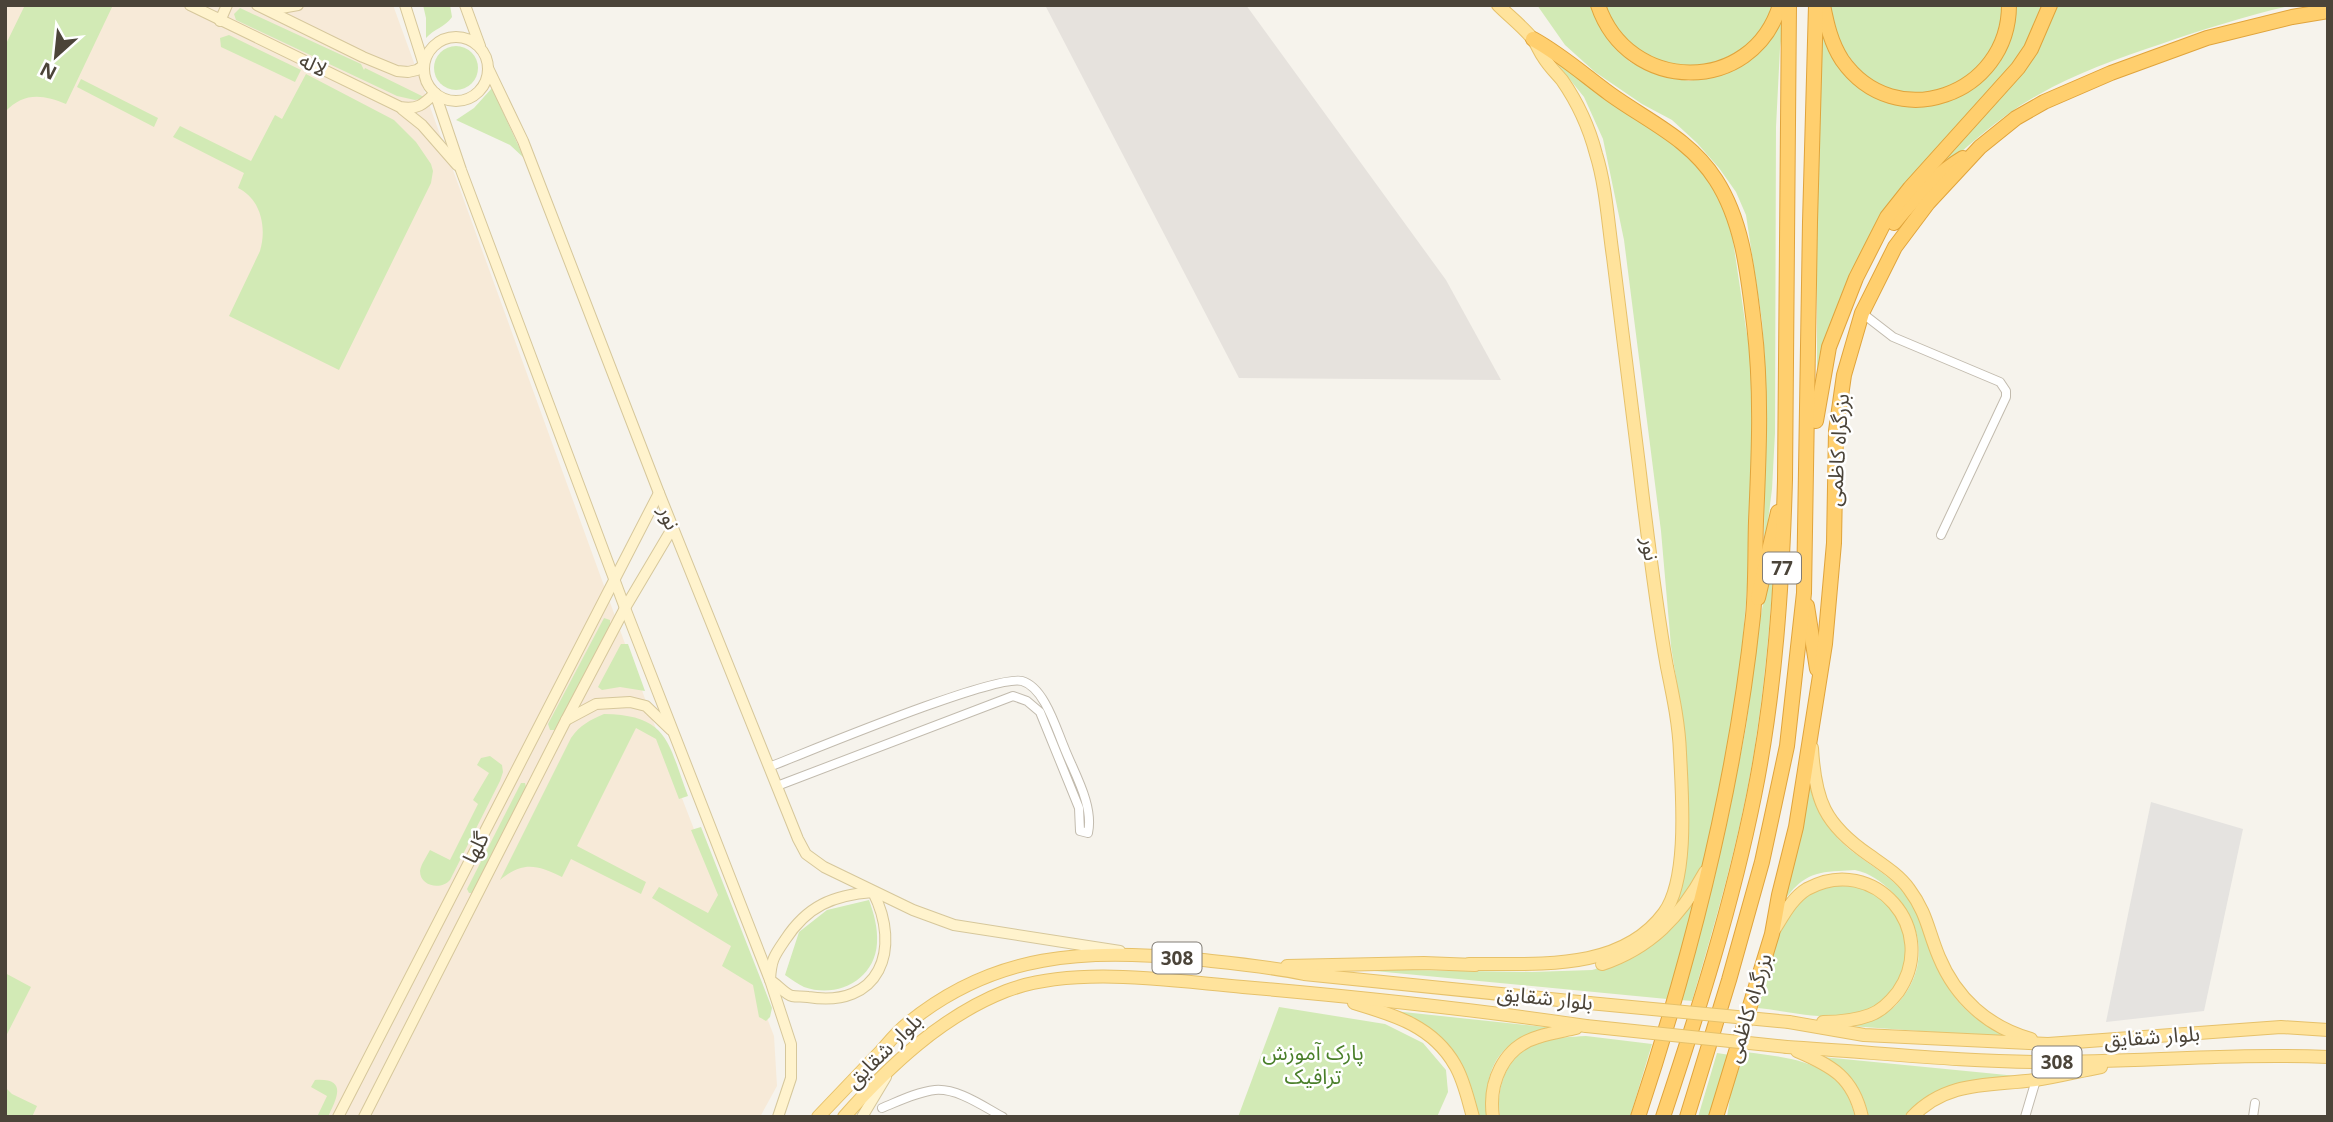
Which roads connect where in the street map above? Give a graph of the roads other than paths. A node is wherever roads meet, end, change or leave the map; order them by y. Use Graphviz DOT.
graph roads {
  1 [pos="190,5"];
  2 [pos="227,5"];
  3 [pos="257,5"];
  4 [pos="298,5"];
  5 [pos="405,5"];
  6 [pos="465,5"];
  7 [pos="1498,5"];
  8 [pos="1598,5"];
  9 [pos="1780,5"];
  10 [pos="1789,5"];
  11 [pos="1816,5"];
  12 [pos="1823,5"];
  13 [pos="2009,5"];
  14 [pos="2050,5"];
  15 [pos="268,10"];
  16 [pos="2328,11"];
  17 [pos="220,21"];
  18 [pos="1533,39"];
  19 [pos="481,48"];
  20 [pos="424,65"];
  21 [pos="488,68"];
  22 [pos="435,93"];
  23 [pos="400,107"];
  24 [pos="1980,147"];
  25 [pos="461,170"];
  26 [pos="1868,253"];
  27 [pos="1862,313"];
  28 [pos="1785,480"];
  29 [pos="1807,489"];
  30 [pos="659,493"];
  31 [pos="673,527"];
  32 [pos="1941,535"];
  33 [pos="614,579"];
  34 [pos="1804,593"];
  35 [pos="625,608"];
  36 [pos="1754,612"];
  37 [pos="1818,684"];
  38 [pos="566,720"];
  39 [pos="1811,730"];
  40 [pos="673,732"];
  41 [pos="769,767"];
  42 [pos="777,786"];
  43 [pos="1712,860"];
  44 [pos="873,892"];
  45 [pos="442,913"];
  46 [pos="462,924"];
  47 [pos="1772,934"];
  48 [pos="1140,954"];
  49 [pos="1469,964"];
  50 [pos="1272,967"];
  51 [pos="771,980"];
  52 [pos="1324,994"];
  53 [pos="397,1001"];
  54 [pos="417,1012"];
  55 [pos="1789,1022"];
  56 [pos="1586,1026"];
  57 [pos="2328,1030"];
  58 [pos="2048,1044"];
  59 [pos="1787,1047"];
  60 [pos="2328,1057"];
  61 [pos="2133,1060"];
  62 [pos="892,1069"];
  63 [pos="360,1074"];
  64 [pos="2036,1080"];
  65 [pos="380,1084"];
  66 [pos="2255,1103"];
  67 [pos="882,1108"];
  68 [pos="1719,1112"];
  69 [pos="1638,1115"];
  70 [pos="338,1117"];
  71 [pos="364,1117"];
  72 [pos="778,1117"];
  73 [pos="818,1117"];
  74 [pos="844,1117"];
  75 [pos="862,1117"];
  76 [pos="1003,1117"];
  77 [pos="1474,1117"];
  78 [pos="1493,1117"];
  79 [pos="1663,1117"];
  80 [pos="1688,1117"];
  81 [pos="1862,1117"];
  82 [pos="1912,1117"];
  83 [pos="2025,1117"];
  84 [pos="2253,1117"];
  1 -- 17 [label="main road, لاله"];
  2 -- 17 [label="main road"];
  3 -- 15 [label="main road, لاله"];
  4 -- 15 [label="main road"];
  5 -- 20 [label="main road"];
  6 -- 19 [label="main road"];
  7 -- 18 [label="main road, نور"];
  8 -- 9 [label="highway"];
  10 -- 28 [label="highway, 77"];
  11 -- 29 [label="highway, بزرگراه کاظمی / 77"];
  12 -- 13 [label="highway"];
  14 -- 26 [label="highway"];
  15 -- 20 [label="main road, لاله"];
  16 -- 24 [label="highway, بزرگراه کاظمی"];
  17 -- 23 [label="main road, لاله"];
  18 -- 36 [label="highway"];
  18 -- 49 [label="main road, نور"];
  19 -- 20 [label="main road"];
  19 -- 21 [label="main road"];
  20 -- 22 [label="main road"];
  21 -- 22 [label="main road"];
  21 -- 30 [label="main road, نور"];
  22 -- 23 [label="main road"];
  22 -- 25 [label="main road"];
  23 -- 25 [label="main road, لاله"];
  24 -- 26 [label="highway"];
  24 -- 27 [label="highway, بزرگراه کاظمی"];
  25 -- 33 [label="main road"];
  26 -- 29 [label="highway"];
  27 -- 32 [label="street"];
  27 -- 37 [label="highway, بزرگراه کاظمی"];
  28 -- 36 [label="highway"];
  28 -- 79 [label="highway, 77"];
  29 -- 34 [label="highway, بزرگراه کاظمی / 77"];
  30 -- 31 [label="main road, نور"];
  30 -- 33 [label="main road, گلها"];
  31 -- 35 [label="main road, گلها"];
  31 -- 41 [label="main road, نور"];
  33 -- 35 [label="main road"];
  33 -- 45 [label="main road, گلها"];
  34 -- 37 [label="highway"];
  34 -- 80 [label="highway, بزرگراه کاظمی / 77"];
  35 -- 38 [label="main road, گلها"];
  35 -- 40 [label="main road"];
  36 -- 43 [label="highway"];
  37 -- 39 [label="highway, بزرگراه کاظمی"];
  38 -- 40 [label="main road"];
  38 -- 46 [label="main road, گلها"];
  39 -- 47 [label="highway, بزرگراه کاظمی"];
  39 -- 58 [label="main road"];
  40 -- 51 [label="main road"];
  41 -- 42 [label="main road, نور"];
  41 -- 42 [label="street"];
  42 -- 44 [label="main road, نور"];
  43 -- 49 [label="main road"];
  43 -- 69 [label="highway"];
  44 -- 48 [label="main road, نور"];
  44 -- 51 [label="main road"];
  44 -- 51 [label="main road"];
  45 -- 46 [label="main road"];
  45 -- 53 [label="main road, گلها"];
  46 -- 54 [label="main road, گلها"];
  47 -- 55 [label="main road"];
  47 -- 68 [label="highway, بزرگراه کاظمی"];
  48 -- 50 [label="main road, بلوار شقایق / 308"];
  48 -- 73 [label="main road, بلوار شقایق / 308"];
  49 -- 50 [label="main road"];
  50 -- 55 [label="main road, بلوار شقایق / 308, bridge"];
  51 -- 72 [label="main road"];
  52 -- 56 [label="main road, بلوار شقایق / 308"];
  52 -- 62 [label="main road, بلوار شقایق / 308"];
  52 -- 77 [label="main road"];
  53 -- 54 [label="main road"];
  53 -- 63 [label="main road, گلها"];
  54 -- 65 [label="main road, گلها"];
  55 -- 58 [label="main road, بلوار شقایق / 308"];
  56 -- 59 [label="main road, بلوار شقایق / 308, bridge"];
  56 -- 78 [label="main road"];
  57 -- 58 [label="main road, بلوار شقایق / 308"];
  59 -- 61 [label="main road, بلوار شقایق / 308"];
  59 -- 81 [label="main road"];
  60 -- 61 [label="main road, بلوار شقایق / 308"];
  61 -- 64 [label="main road"];
  62 -- 74 [label="main road, بلوار شقایق"];
  62 -- 75 [label="main road"];
  63 -- 65 [label="main road"];
  63 -- 70 [label="main road, گلها"];
  64 -- 82 [label="main road"];
  64 -- 83 [label="street"];
  65 -- 71 [label="main road, گلها"];
  66 -- 84 [label="street"];
  67 -- 76 [label="street"];
}
